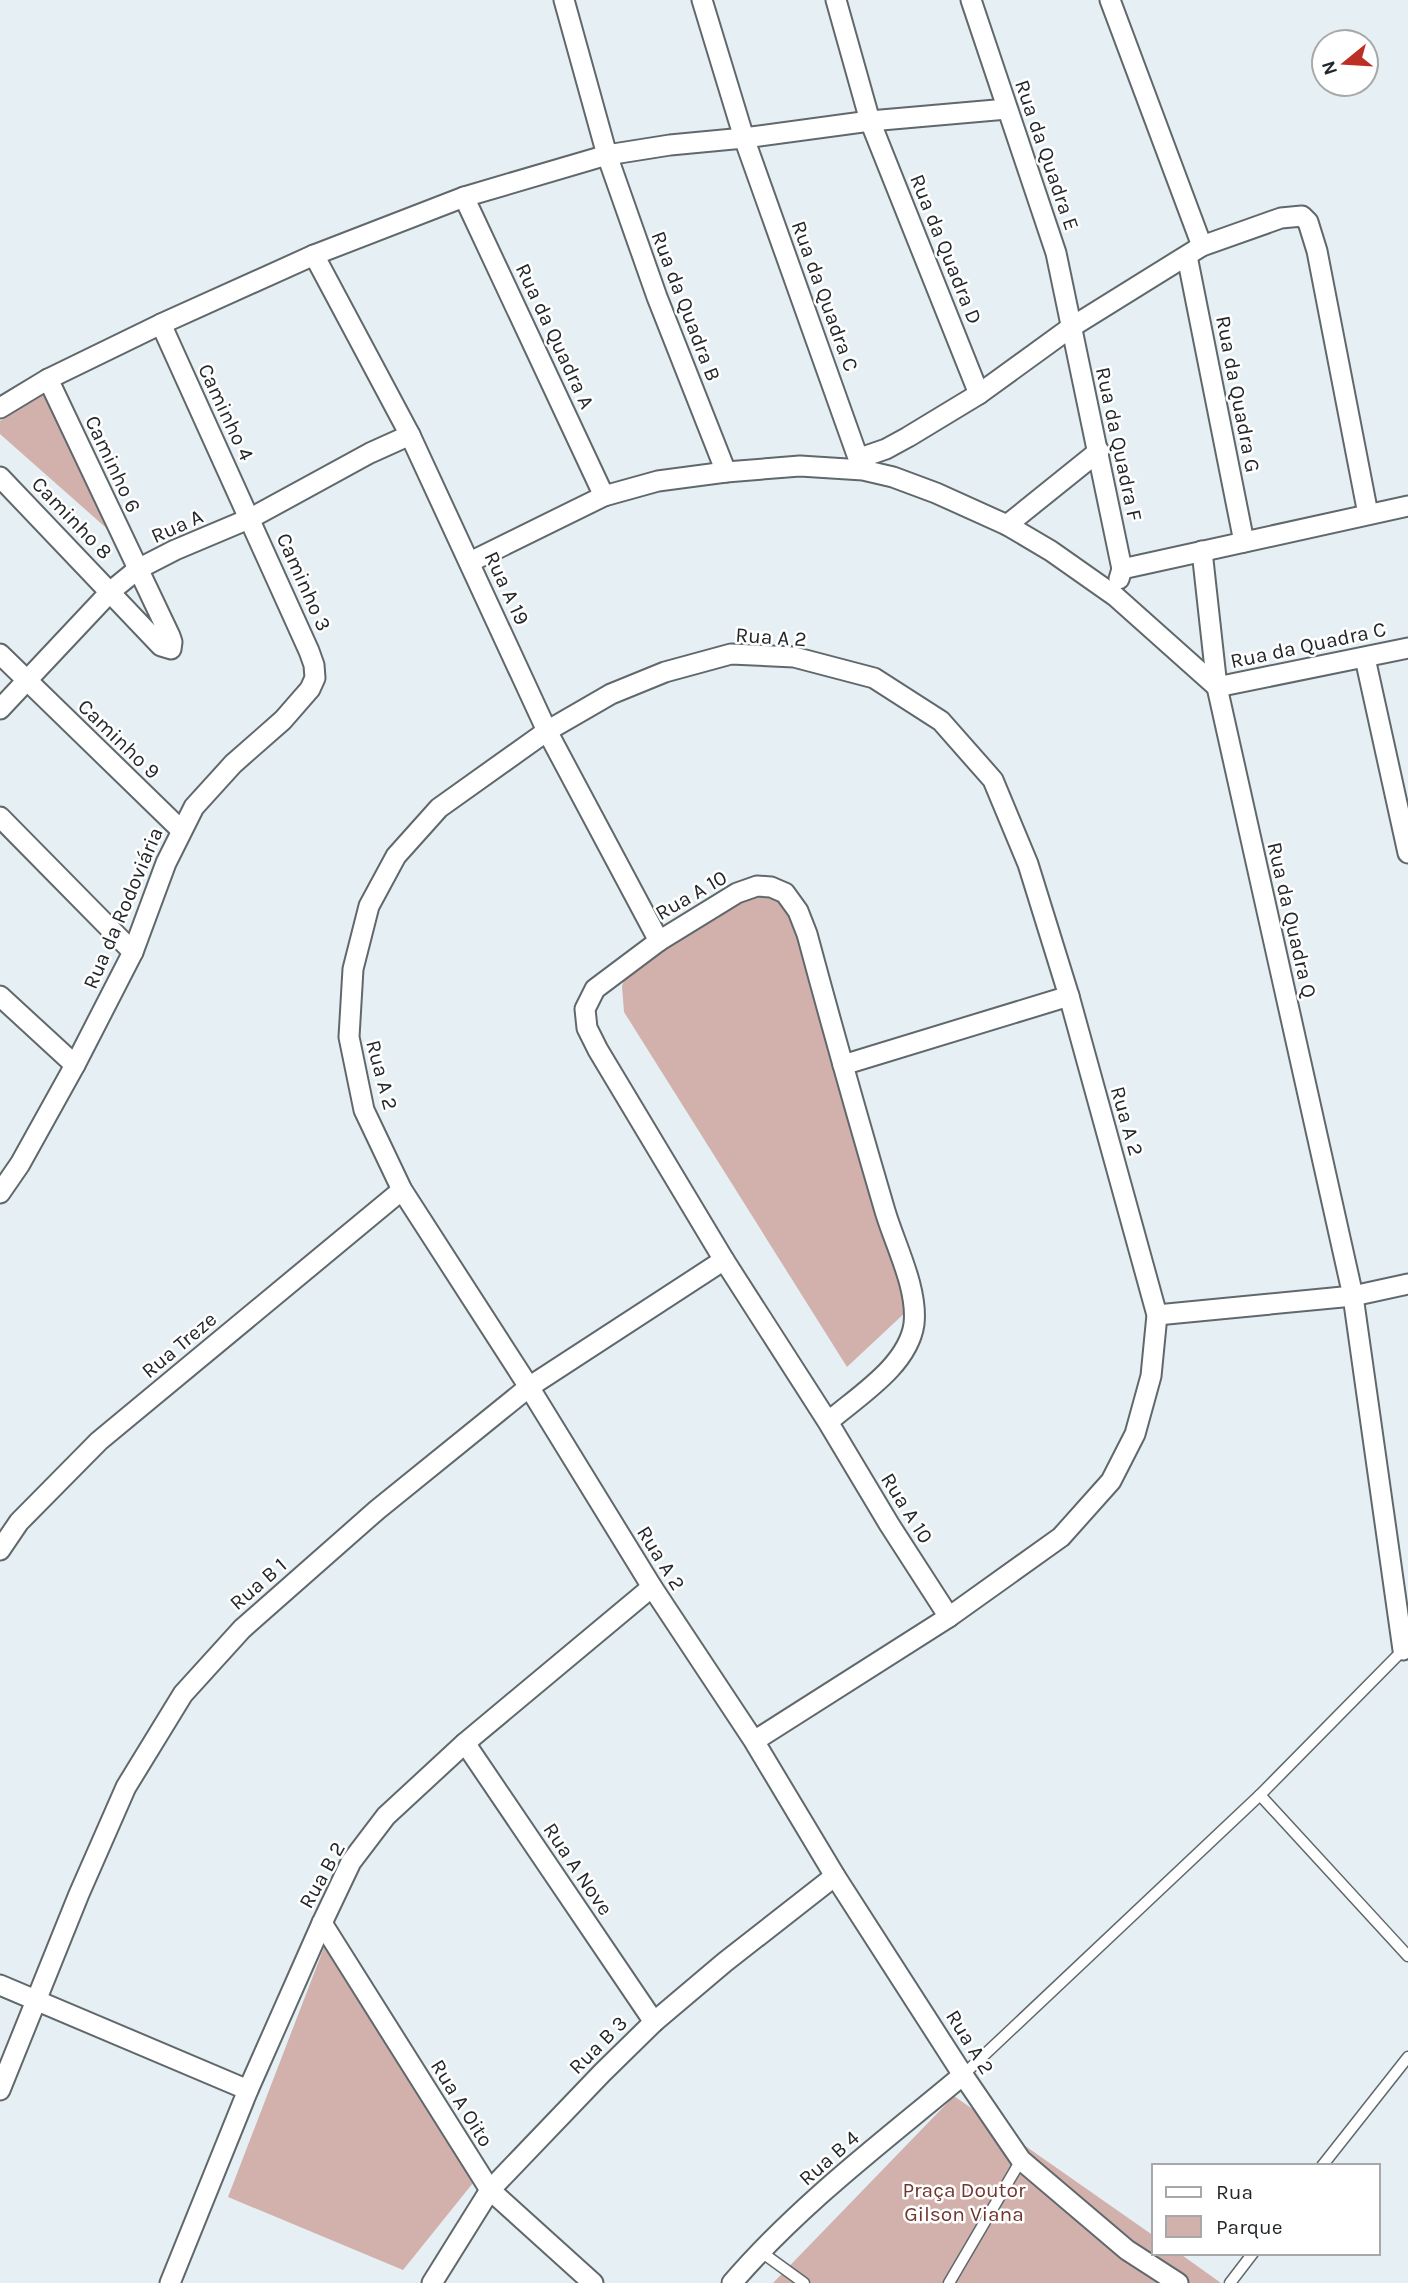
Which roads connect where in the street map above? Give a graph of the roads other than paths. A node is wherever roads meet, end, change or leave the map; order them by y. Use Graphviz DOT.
graph roads {
  1 [pos="564,0"];
  2 [pos="702,0"];
  3 [pos="835,0"];
  4 [pos="971,0"];
  5 [pos="1110,0"];
  6 [pos="1007,109"];
  7 [pos="870,121"];
  8 [pos="744,138"];
  9 [pos="607,155"];
  10 [pos="464,197"];
  11 [pos="1194,251"];
  12 [pos="314,255"];
  13 [pos="161,324"];
  14 [pos="1070,328"];
  15 [pos="48,379"];
  16 [pos="979,394"];
  17 [pos="0,408"];
  18 [pos="410,435"];
  19 [pos="1098,451"];
  20 [pos="861,464"];
  21 [pos="726,472"];
  22 [pos="0,477"];
  23 [pos="604,496"];
  24 [pos="1408,506"];
  25 [pos="1368,514"];
  26 [pos="251,518"];
  27 [pos="1007,525"];
  28 [pos="1244,542"];
  29 [pos="1202,551"];
  30 [pos="470,562"];
  31 [pos="138,569"];
  32 [pos="1122,569"];
  33 [pos="111,591"];
  34 [pos="1115,596"];
  35 [pos="1408,648"];
  36 [pos="171,649"];
  37 [pos="0,654"];
  38 [pos="1365,658"];
  39 [pos="314,665"];
  40 [pos="26,680"];
  41 [pos="1217,687"];
  42 [pos="0,709"];
  43 [pos="547,731"];
  44 [pos="0,817"];
  45 [pos="181,830"];
  46 [pos="1408,853"];
  47 [pos="659,941"];
  48 [pos="132,953"];
  49 [pos="0,996"];
  50 [pos="1069,996"];
  51 [pos="75,1065"];
  52 [pos="843,1065"];
  53 [pos="402,1190"];
  54 [pos="0,1193"];
  55 [pos="724,1260"];
  56 [pos="1408,1284"];
  57 [pos="1353,1296"];
  58 [pos="1157,1315"];
  59 [pos="529,1387"];
  60 [pos="828,1422"];
  61 [pos="0,1550"];
  62 [pos="652,1587"];
  63 [pos="949,1617"];
  64 [pos="1406,1652"];
  65 [pos="754,1741"];
  66 [pos="465,1742"];
  67 [pos="1260,1795"];
  68 [pos="835,1876"];
  69 [pos="321,1923"];
  70 [pos="1408,1956"];
  71 [pos="0,1985"];
  72 [pos="37,2001"];
  73 [pos="654,2022"];
  74 [pos="1408,2057"];
  75 [pos="963,2075"];
  76 [pos="0,2090"];
  77 [pos="248,2090"];
  78 [pos="1021,2160"];
  79 [pos="1324,2164"];
  80 [pos="490,2190"];
  81 [pos="760,2251"];
  82 [pos="1251,2255"];
  83 [pos="170,2283"];
  84 [pos="432,2283"];
  85 [pos="593,2283"];
  86 [pos="732,2283"];
  87 [pos="804,2283"];
  88 [pos="949,2283"];
  89 [pos="1178,2283"];
  90 [pos="1230,2283"];
  1 -- 9 [label="street, Rua da Quadra B"];
  2 -- 8 [label="street, Rua da Quadra C"];
  3 -- 7 [label="street, Rua da Quadra D"];
  4 -- 6 [label="street, Rua da Quadra E"];
  5 -- 11 [label="street, Rua da Quadra G"];
  6 -- 7 [label="street"];
  6 -- 14 [label="street, Rua da Quadra E"];
  7 -- 8 [label="street"];
  7 -- 16 [label="street, Rua da Quadra D"];
  8 -- 9 [label="street"];
  8 -- 20 [label="street, Rua da Quadra C"];
  9 -- 10 [label="street"];
  9 -- 21 [label="street, Rua da Quadra B"];
  10 -- 12 [label="street"];
  10 -- 23 [label="street, Rua da Quadra A"];
  11 -- 14 [label="street"];
  11 -- 25 [label="street"];
  11 -- 28 [label="street, Rua da Quadra G"];
  12 -- 13 [label="street"];
  12 -- 18 [label="street, Rua A 19"];
  13 -- 15 [label="street"];
  13 -- 26 [label="street, Caminho 4"];
  14 -- 16 [label="street"];
  14 -- 19 [label="street, Rua da Quadra F"];
  15 -- 17 [label="street"];
  15 -- 31 [label="street, Caminho 6"];
  16 -- 20 [label="street"];
  18 -- 26 [label="street, Rua A"];
  18 -- 30 [label="street, Rua A 19"];
  19 -- 27 [label="street"];
  19 -- 32 [label="street, Rua da Quadra F"];
  20 -- 21 [label="street"];
  20 -- 27 [label="street"];
  21 -- 23 [label="street"];
  22 -- 33 [label="street, Caminho 8"];
  23 -- 30 [label="street"];
  24 -- 25 [label="street"];
  25 -- 28 [label="street"];
  26 -- 31 [label="street, Rua A"];
  26 -- 39 [label="street, Caminho 3"];
  27 -- 34 [label="street"];
  28 -- 29 [label="street"];
  29 -- 32 [label="street"];
  29 -- 41 [label="street, Rua da Quadra Q"];
  30 -- 43 [label="street, Rua A 19"];
  31 -- 33 [label="street, Rua A"];
  31 -- 36 [label="street, Caminho 6"];
  32 -- 34 [label="street"];
  33 -- 36 [label="street, Caminho 8"];
  33 -- 40 [label="street, Rua A"];
  34 -- 41 [label="street"];
  35 -- 38 [label="street, Rua da Quadra C"];
  37 -- 40 [label="street, Caminho 9"];
  38 -- 41 [label="street, Rua da Quadra C"];
  38 -- 46 [label="street"];
  39 -- 45 [label="street, Rua da Rodoviária"];
  40 -- 42 [label="street, Rua A"];
  40 -- 45 [label="street, Caminho 9"];
  41 -- 57 [label="street, Rua da Quadra Q"];
  43 -- 47 [label="street, Rua A 19"];
  43 -- 50 [label="street, Rua A 2"];
  43 -- 53 [label="street, Rua A 2"];
  44 -- 48 [label="street"];
  45 -- 48 [label="street, Rua da Rodoviária"];
  47 -- 52 [label="street, Rua A 10"];
  47 -- 55 [label="street, Rua A 10"];
  48 -- 51 [label="street, Rua da Rodoviária"];
  49 -- 51 [label="street"];
  50 -- 52 [label="street"];
  50 -- 58 [label="street, Rua A 2"];
  51 -- 54 [label="street, Rua da Rodoviária"];
  52 -- 60 [label="street, Rua A 10"];
  53 -- 59 [label="street, Rua A 2"];
  53 -- 61 [label="street, Rua Treze"];
  55 -- 59 [label="street, Rua B 1"];
  55 -- 60 [label="street, Rua A 10"];
  56 -- 57 [label="street"];
  57 -- 58 [label="street"];
  57 -- 64 [label="street, Rua da Quadra Q"];
  58 -- 63 [label="street, Rua A 2"];
  59 -- 62 [label="street, Rua A 2"];
  59 -- 72 [label="street, Rua B 1"];
  60 -- 63 [label="street, Rua A 10"];
  62 -- 65 [label="street, Rua A 2"];
  62 -- 66 [label="street, Rua B 2"];
  63 -- 65 [label="street, Rua A 2"];
  64 -- 67 [label="lane"];
  65 -- 68 [label="street, Rua A 2"];
  66 -- 69 [label="street, Rua B 2"];
  66 -- 73 [label="street, Rua A Nove"];
  67 -- 70 [label="lane"];
  67 -- 75 [label="lane"];
  68 -- 73 [label="street, Rua B 3"];
  68 -- 75 [label="street, Rua A 2"];
  69 -- 77 [label="street, Rua B 2"];
  69 -- 80 [label="street, Rua A Oito"];
  71 -- 72 [label="street"];
  72 -- 76 [label="street, Rua B 1"];
  72 -- 77 [label="street"];
  73 -- 80 [label="street, Rua B 3"];
  74 -- 79 [label="lane"];
  75 -- 78 [label="street, Rua A 2"];
  75 -- 81 [label="street, Rua B 4"];
  77 -- 83 [label="street, Rua B 2"];
  78 -- 88 [label="lane"];
  78 -- 89 [label="street, Rua A 2"];
  80 -- 84 [label="street, Rua B 3"];
  80 -- 85 [label="street, Rua A Oito"];
  81 -- 86 [label="street, Rua B 4"];
  81 -- 87 [label="lane"];
  82 -- 90 [label="lane"];
}
